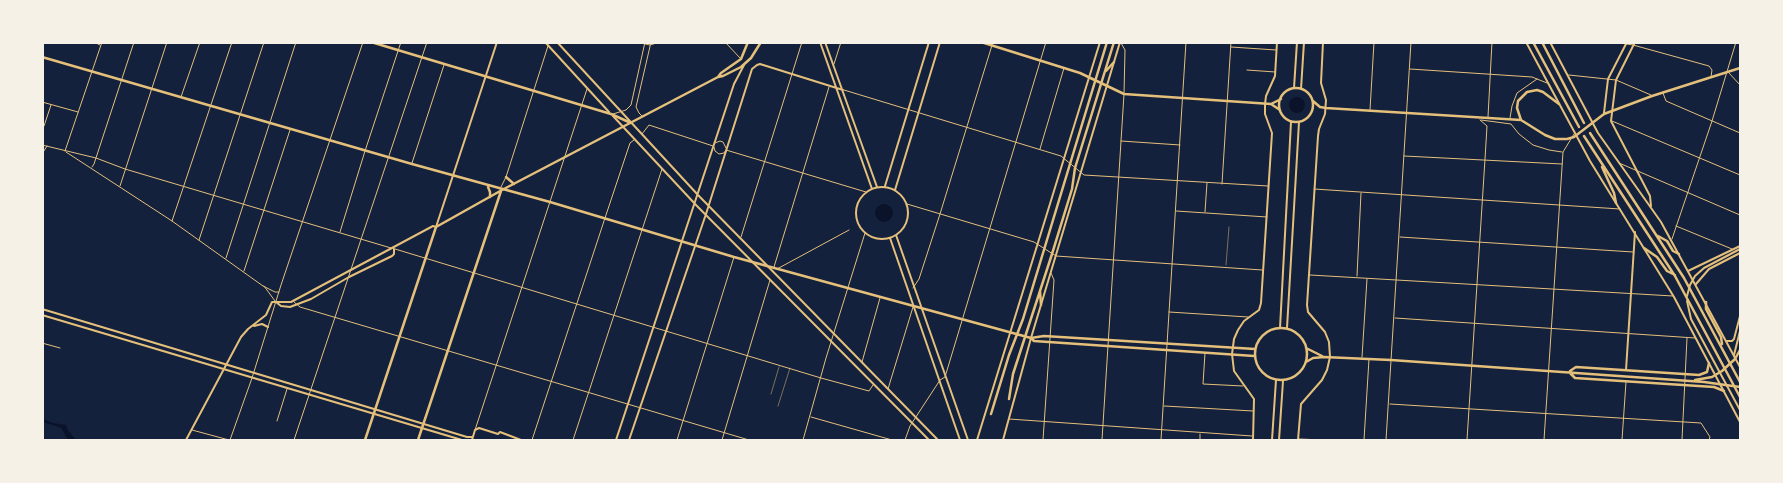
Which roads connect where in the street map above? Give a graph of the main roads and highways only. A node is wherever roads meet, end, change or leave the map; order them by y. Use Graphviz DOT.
graph roads {
  1 [pos="371,42"];
  2 [pos="497,42"];
  3 [pos="545,42"];
  4 [pos="557,42"];
  5 [pos="748,42"];
  6 [pos="761,42"];
  7 [pos="820,42"];
  8 [pos="826,42"];
  9 [pos="929,42"];
  10 [pos="940,42"];
  11 [pos="981,42"];
  12 [pos="1100,42"];
  13 [pos="1107,42"];
  14 [pos="1114,42"];
  15 [pos="1120,42"];
  16 [pos="1277,42"];
  17 [pos="1297,42"];
  18 [pos="1304,42"];
  19 [pos="1324,42"];
  20 [pos="1526,42"];
  21 [pos="1533,42"];
  22 [pos="1542,42"];
  23 [pos="1551,43"];
  24 [pos="1627,43"];
  25 [pos="992,44"];
  26 [pos="1634,44"];
  27 [pos="42,57"];
  28 [pos="1114,62"];
  29 [pos="744,65"];
  30 [pos="1740,68"];
  31 [pos="1105,72"];
  32 [pos="486,77"];
  33 [pos="718,77"];
  34 [pos="1089,77"];
  35 [pos="1095,80"];
  36 [pos="1101,83"];
  37 [pos="1106,86"];
  38 [pos="836,87"];
  39 [pos="1294,88"];
  40 [pos="1301,89"];
  41 [pos="844,90"];
  42 [pos="1281,99"];
  43 [pos="1313,101"];
  44 [pos="1265,104"];
  45 [pos="1272,104"];
  46 [pos="1559,104"];
  47 [pos="1320,107"];
  48 [pos="1326,108"];
  49 [pos="1280,110"];
  50 [pos="1612,111"];
  51 [pos="1312,112"];
  52 [pos="611,114"];
  53 [pos="1604,114"];
  54 [pos="1521,121"];
  55 [pos="631,122"];
  56 [pos="1291,122"];
  57 [pos="1299,122"];
  58 [pos="1584,123"];
  59 [pos="1591,125"];
  60 [pos="623,127"];
  61 [pos="1579,127"];
  62 [pos="1590,133"];
  63 [pos="1584,136"];
  64 [pos="1601,163"];
  65 [pos="453,176"];
  66 [pos="506,177"];
  67 [pos="514,184"];
  68 [pos="487,186"];
  69 [pos="877,187"];
  70 [pos="885,187"];
  71 [pos="872,189"];
  72 [pos="501,190"];
  73 [pos="895,190"];
  74 [pos="698,196"];
  75 [pos="490,197"];
  76 [pos="1616,203"];
  77 [pos="696,205"];
  78 [pos="708,205"];
  79 [pos="1651,207"];
  80 [pos="706,214"];
  81 [pos="1062,221"];
  82 [pos="1066,222"];
  83 [pos="436,227"];
  84 [pos="1634,232"];
  85 [pos="896,235"];
  86 [pos="1657,235"];
  87 [pos="890,238"];
  88 [pos="682,241"];
  89 [pos="695,245"];
  90 [pos="393,248"];
  91 [pos="1644,248"];
  92 [pos="1740,248"];
  93 [pos="1740,253"];
  94 [pos="1679,254"];
  95 [pos="754,262"];
  96 [pos="768,266"];
  97 [pos="1688,271"];
  98 [pos="1675,276"];
  99 [pos="1696,284"];
  100 [pos="1040,288"];
  101 [pos="276,302"];
  102 [pos="1706,302"];
  103 [pos="1041,305"];
  104 [pos="913,306"];
  105 [pos="42,309"];
  106 [pos="921,309"];
  107 [pos="42,315"];
  108 [pos="1740,317"];
  109 [pos="251,327"];
  110 [pos="268,327"];
  111 [pos="1280,328"];
  112 [pos="1286,328"];
  113 [pos="108,330"];
  114 [pos="1740,330"];
  115 [pos="107,334"];
  116 [pos="1011,334"];
  117 [pos="1016,335"];
  118 [pos="1024,337"];
  119 [pos="1031,338"];
  120 [pos="1727,341"];
  121 [pos="1232,347"];
  122 [pos="1306,348"];
  123 [pos="1722,348"];
  124 [pos="1255,349"];
  125 [pos="1740,350"];
  126 [pos="1232,354"];
  127 [pos="1734,354"];
  128 [pos="1254,356"];
  129 [pos="1324,357"];
  130 [pos="1330,357"];
  131 [pos="1306,362"];
  132 [pos="1709,363"];
  133 [pos="226,365"];
  134 [pos="1740,366"];
  135 [pos="223,369"];
  136 [pos="1626,370"];
  137 [pos="1569,372"];
  138 [pos="1683,375"];
  139 [pos="1276,380"];
  140 [pos="1283,381"];
  141 [pos="1691,381"];
  142 [pos="1740,382"];
  143 [pos="1683,385"];
  144 [pos="1740,387"];
  145 [pos="1724,391"];
  146 [pos="1740,397"];
  147 [pos="1009,399"];
  148 [pos="376,410"];
  149 [pos="1740,411"];
  150 [pos="374,414"];
  151 [pos="991,414"];
  152 [pos="1740,421"];
  153 [pos="423,424"];
  154 [pos="422,429"];
  155 [pos="473,437"];
  156 [pos="186,440"];
  157 [pos="366,440"];
  158 [pos="418,440"];
  159 [pos="462,440"];
  160 [pos="472,440"];
  161 [pos="521,440"];
  162 [pos="616,440"];
  163 [pos="629,440"];
  164 [pos="929,440"];
  165 [pos="938,440"];
  166 [pos="960,440"];
  167 [pos="968,440"];
  168 [pos="977,440"];
  169 [pos="1003,440"];
  170 [pos="1252,440"];
  171 [pos="1272,440"];
  172 [pos="1279,440"];
  173 [pos="1298,440"];
  1 -- 32 [label="main road"];
  2 -- 32 [label="main road"];
  3 -- 52 [label="main road"];
  4 -- 55 [label="main road"];
  5 -- 33 [label="main road"];
  6 -- 29 [label="main road"];
  7 -- 38 [label="main road"];
  8 -- 41 [label="main road"];
  9 -- 70 [label="main road"];
  10 -- 73 [label="main road"];
  11 -- 25 [label="main road"];
  12 -- 34 [label="main road"];
  13 -- 35 [label="main road"];
  14 -- 31 [label="main road"];
  15 -- 28 [label="main road"];
  16 -- 44 [label="main road"];
  17 -- 39 [label="main road"];
  18 -- 40 [label="main road"];
  19 -- 48 [label="main road"];
  20 -- 46 [label="main road"];
  21 -- 61 [label="main road"];
  22 -- 58 [label="main road"];
  23 -- 59 [label="main road"];
  24 -- 53 [label="main road"];
  25 -- 34 [label="main road"];
  26 -- 50 [label="main road"];
  27 -- 65 [label="main road"];
  28 -- 31 [label="main road"];
  28 -- 37 [label="main road"];
  29 -- 33 [label="main road"];
  29 -- 74 [label="main road"];
  30 -- 50 [label="main road"];
  31 -- 36 [label="main road"];
  32 -- 52 [label="main road"];
  32 -- 65 [label="main road"];
  33 -- 55 [label="main road"];
  34 -- 35 [label="main road"];
  34 -- 116 [label="main road"];
  35 -- 36 [label="main road"];
  35 -- 117 [label="main road"];
  36 -- 37 [label="main road"];
  36 -- 81 [label="main road"];
  37 -- 44 [label="main road"];
  37 -- 82 [label="main road"];
  38 -- 41 [label="main road"];
  38 -- 71 [label="main road"];
  38 -- 78 [label="main road"];
  39 -- 40 [label="main road"];
  39 -- 42 [label="main road"];
  40 -- 43 [label="main road"];
  41 -- 69 [label="main road"];
  42 -- 45 [label="main road"];
  42 -- 49 [label="main road"];
  43 -- 47 [label="main road"];
  43 -- 51 [label="main road"];
  44 -- 45 [label="main road"];
  44 -- 121 [label="main road"];
  45 -- 49 [label="main road"];
  46 -- 54 [label="main road"];
  46 -- 76 [label="main road"];
  47 -- 48 [label="main road"];
  47 -- 51 [label="main road"];
  48 -- 54 [label="main road"];
  48 -- 130 [label="main road"];
  49 -- 56 [label="main road"];
  50 -- 53 [label="main road"];
  50 -- 79 [label="main road"];
  51 -- 57 [label="main road"];
  52 -- 55 [label="main road"];
  52 -- 60 [label="main road"];
  53 -- 59 [label="main road"];
  54 -- 59 [label="main road"];
  55 -- 60 [label="main road"];
  55 -- 74 [label="main road"];
  56 -- 57 [label="main road"];
  56 -- 111 [label="main road"];
  57 -- 112 [label="main road"];
  59 -- 79 [label="main road"];
  60 -- 67 [label="main road"];
  60 -- 77 [label="main road"];
  62 -- 86 [label="main road"];
  63 -- 64 [label="main road"];
  64 -- 76 [label="main road"];
  64 -- 98 [label="main road"];
  65 -- 68 [label="main road"];
  65 -- 83 [label="main road"];
  66 -- 67 [label="main road"];
  67 -- 72 [label="main road"];
  68 -- 72 [label="main road"];
  68 -- 75 [label="main road"];
  69 -- 70 [label="main road"];
  69 -- 71 [label="main road"];
  70 -- 73 [label="main road"];
  71 -- 87 [label="main road"];
  72 -- 75 [label="main road"];
  72 -- 88 [label="main road"];
  72 -- 153 [label="main road"];
  73 -- 85 [label="main road"];
  74 -- 77 [label="main road"];
  74 -- 78 [label="main road"];
  75 -- 83 [label="main road"];
  76 -- 84 [label="main road"];
  77 -- 80 [label="main road"];
  77 -- 88 [label="main road"];
  78 -- 80 [label="main road"];
  78 -- 96 [label="main road"];
  79 -- 94 [label="main road"];
  80 -- 89 [label="main road"];
  80 -- 95 [label="main road"];
  81 -- 82 [label="main road"];
  81 -- 100 [label="main road"];
  82 -- 103 [label="main road"];
  83 -- 90 [label="main road"];
  83 -- 148 [label="main road"];
  84 -- 91 [label="main road"];
  84 -- 136 [label="main road"];
  85 -- 87 [label="main road"];
  85 -- 106 [label="main road"];
  86 -- 94 [label="main road"];
  86 -- 123 [label="main road"];
  87 -- 104 [label="main road"];
  88 -- 89 [label="main road"];
  88 -- 162 [label="main road"];
  89 -- 95 [label="main road"];
  89 -- 163 [label="main road"];
  90 -- 101 [label="main road"];
  90 -- 101 [label="main road"];
  91 -- 98 [label="main road"];
  91 -- 132 [label="main road"];
  92 -- 97 [label="main road"];
  92 -- 149 [label="main road"];
  93 -- 99 [label="main road"];
  94 -- 97 [label="main road"];
  95 -- 96 [label="main road"];
  95 -- 164 [label="main road"];
  96 -- 104 [label="main road"];
  96 -- 165 [label="main road"];
  97 -- 99 [label="main road"];
  98 -- 146 [label="main road"];
  99 -- 102 [label="main road"];
  100 -- 103 [label="main road"];
  100 -- 118 [label="main road"];
  101 -- 109 [label="main road"];
  102 -- 120 [label="main road"];
  102 -- 123 [label="main road"];
  103 -- 119 [label="main road"];
  104 -- 106 [label="main road"];
  104 -- 166 [label="main road"];
  105 -- 113 [label="main road"];
  106 -- 116 [label="main road"];
  106 -- 167 [label="main road"];
  107 -- 115 [label="main road"];
  108 -- 120 [label="main road"];
  109 -- 110 [label="main road"];
  109 -- 133 [label="main road"];
  111 -- 112 [label="main road"];
  111 -- 124 [label="main road"];
  112 -- 122 [label="main road"];
  113 -- 115 [label="main road"];
  113 -- 133 [label="main road"];
  114 -- 127 [label="main road"];
  115 -- 135 [label="main road"];
  116 -- 117 [label="main road"];
  116 -- 168 [label="main road"];
  117 -- 118 [label="main road"];
  117 -- 151 [label="main road"];
  118 -- 119 [label="main road"];
  118 -- 147 [label="main road"];
  119 -- 121 [label="main road"];
  119 -- 126 [label="main road"];
  119 -- 169 [label="main road"];
  120 -- 127 [label="main road"];
  121 -- 124 [label="main road"];
  121 -- 126 [label="main road"];
  122 -- 129 [label="main road"];
  122 -- 131 [label="main road"];
  123 -- 142 [label="main road"];
  124 -- 128 [label="main road"];
  125 -- 141 [label="main road"];
  126 -- 128 [label="main road"];
  126 -- 170 [label="main road"];
  127 -- 134 [label="main road"];
  128 -- 139 [label="main road"];
  129 -- 130 [label="main road"];
  129 -- 131 [label="main road"];
  130 -- 137 [label="main road"];
  130 -- 173 [label="main road"];
  131 -- 140 [label="main road"];
  132 -- 138 [label="main road"];
  132 -- 145 [label="main road"];
  133 -- 135 [label="main road"];
  133 -- 148 [label="main road"];
  135 -- 150 [label="main road"];
  135 -- 156 [label="main road"];
  136 -- 137 [label="main road"];
  136 -- 138 [label="main road"];
  137 -- 141 [label="main road"];
  137 -- 143 [label="main road"];
  138 -- 143 [label="main road"];
  139 -- 140 [label="main road"];
  139 -- 171 [label="main road"];
  140 -- 172 [label="main road"];
  141 -- 144 [label="main road"];
  143 -- 145 [label="main road"];
  145 -- 152 [label="main road"];
  148 -- 150 [label="main road"];
  148 -- 153 [label="main road"];
  149 -- 152 [label="main road"];
  150 -- 154 [label="main road"];
  150 -- 157 [label="main road"];
  153 -- 154 [label="main road"];
  153 -- 155 [label="main road"];
  154 -- 158 [label="main road"];
  154 -- 159 [label="main road"];
  155 -- 160 [label="main road"];
  155 -- 161 [label="main road"];
}
